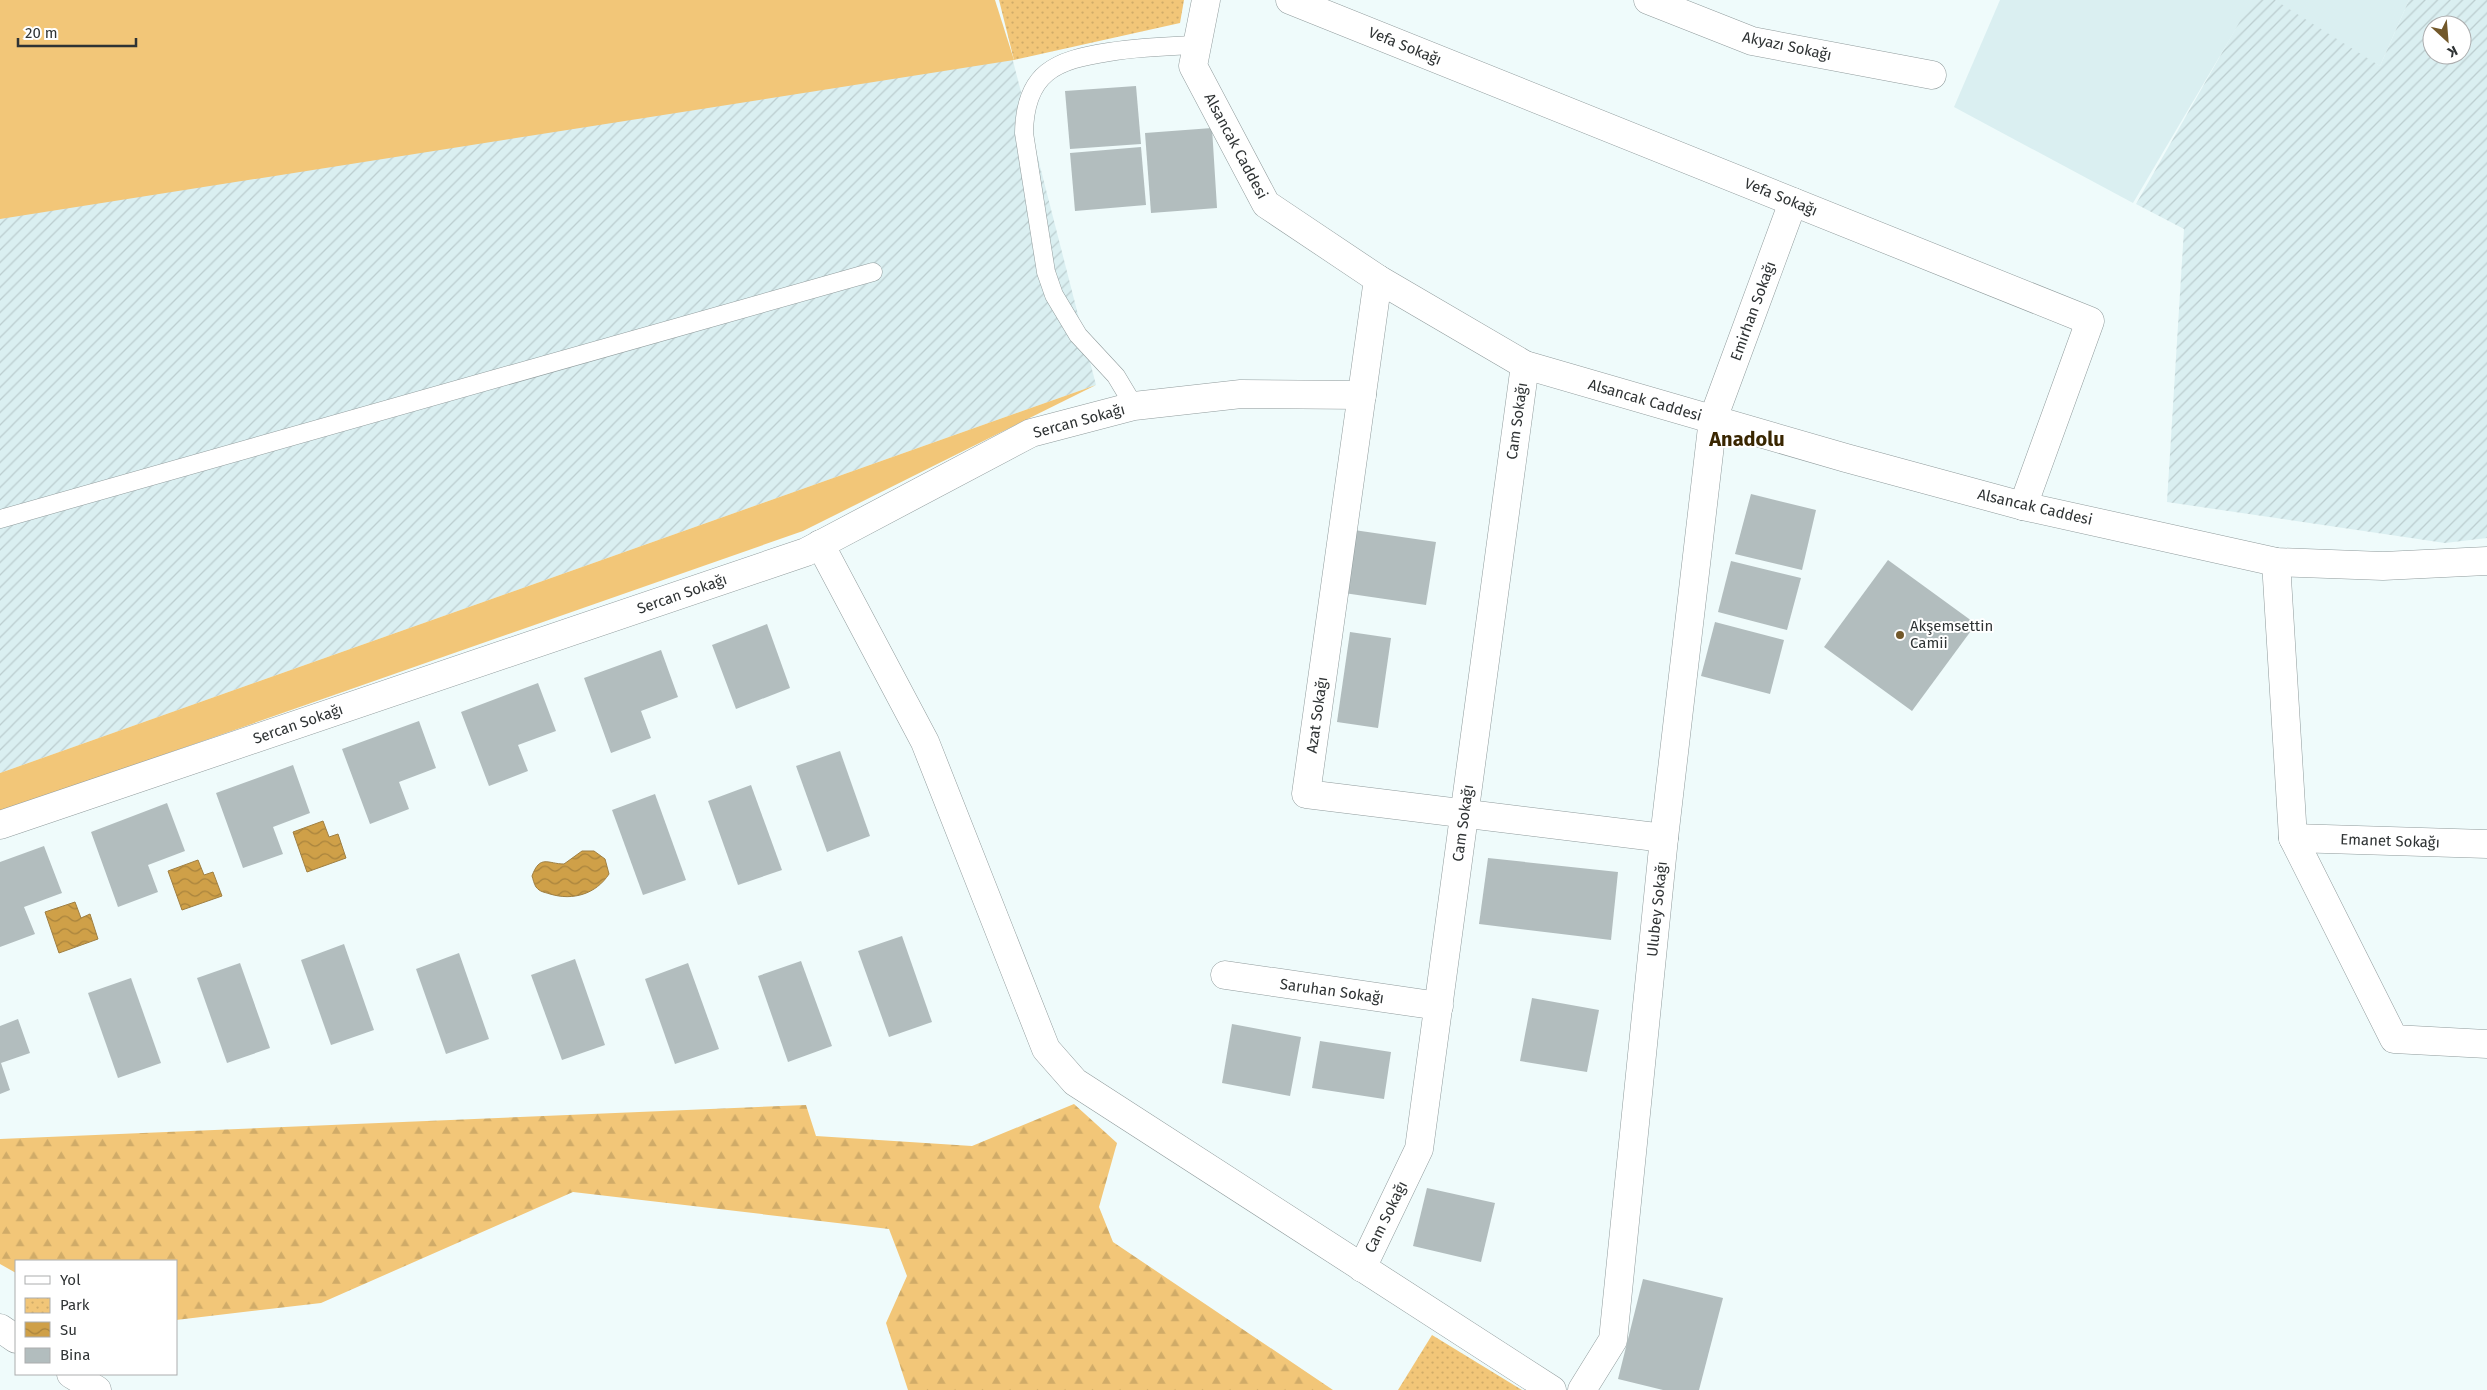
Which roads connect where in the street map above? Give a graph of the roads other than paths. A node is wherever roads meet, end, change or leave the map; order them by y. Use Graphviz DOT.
graph roads {
  1 [pos="1206,0"];
  2 [pos="1290,0"];
  3 [pos="1648,0"];
  4 [pos="1198,46"];
  5 [pos="1932,75"];
  6 [pos="1792,202"];
  7 [pos="873,272"];
  8 [pos="1378,279"];
  9 [pos="1524,365"];
  10 [pos="1362,395"];
  11 [pos="1134,406"];
  12 [pos="1713,420"];
  13 [pos="2023,506"];
  14 [pos="0,519"];
  15 [pos="820,544"];
  16 [pos="2487,561"];
  17 [pos="2276,562"];
  18 [pos="1464,814"];
  19 [pos="0,825"];
  20 [pos="1664,838"];
  21 [pos="2293,838"];
  22 [pos="2487,844"];
  23 [pos="1226,975"];
  24 [pos="1438,1006"];
  25 [pos="2487,1044"];
  26 [pos="1362,1268"];
  27 [pos="0,1328"];
  28 [pos="15,1337"];
  29 [pos="73,1375"];
  30 [pos="97,1390"];
  31 [pos="1552,1390"];
  32 [pos="1582,1390"];
  1 -- 4 [label="street, Alsancak Caddesi"];
  2 -- 6 [label="street, Vefa Sokağı"];
  3 -- 5 [label="street, Akyazı Sokağı"];
  4 -- 8 [label="street, Alsancak Caddesi"];
  4 -- 11 [label="lane"];
  6 -- 12 [label="street, Emirhan Sokağı"];
  6 -- 13 [label="street, Vefa Sokağı"];
  7 -- 14 [label="lane"];
  8 -- 9 [label="street, Alsancak Caddesi"];
  8 -- 10 [label="street, Azat Sokağı"];
  9 -- 12 [label="street, Alsancak Caddesi"];
  9 -- 18 [label="street, Cam Sokağı"];
  10 -- 11 [label="street, Sercan Sokağı"];
  10 -- 18 [label="street, Azat Sokağı"];
  11 -- 15 [label="street, Sercan Sokağı"];
  12 -- 13 [label="street, Alsancak Caddesi"];
  12 -- 20 [label="street, Ulubey Sokağı"];
  13 -- 17 [label="street, Alsancak Caddesi"];
  15 -- 19 [label="street, Sercan Sokağı"];
  15 -- 26 [label="street"];
  16 -- 17 [label="street, Alsancak Caddesi"];
  17 -- 21 [label="street"];
  18 -- 20 [label="street, Azat Sokağı"];
  18 -- 24 [label="street, Cam Sokağı"];
  20 -- 32 [label="street, Ulubey Sokağı"];
  21 -- 22 [label="street, Emanet Sokağı"];
  21 -- 25 [label="street"];
  23 -- 24 [label="street, Saruhan Sokağı"];
  24 -- 26 [label="street, Cam Sokağı"];
  26 -- 31 [label="street"];
  27 -- 28 [label="street"];
  29 -- 30 [label="street"];
}
